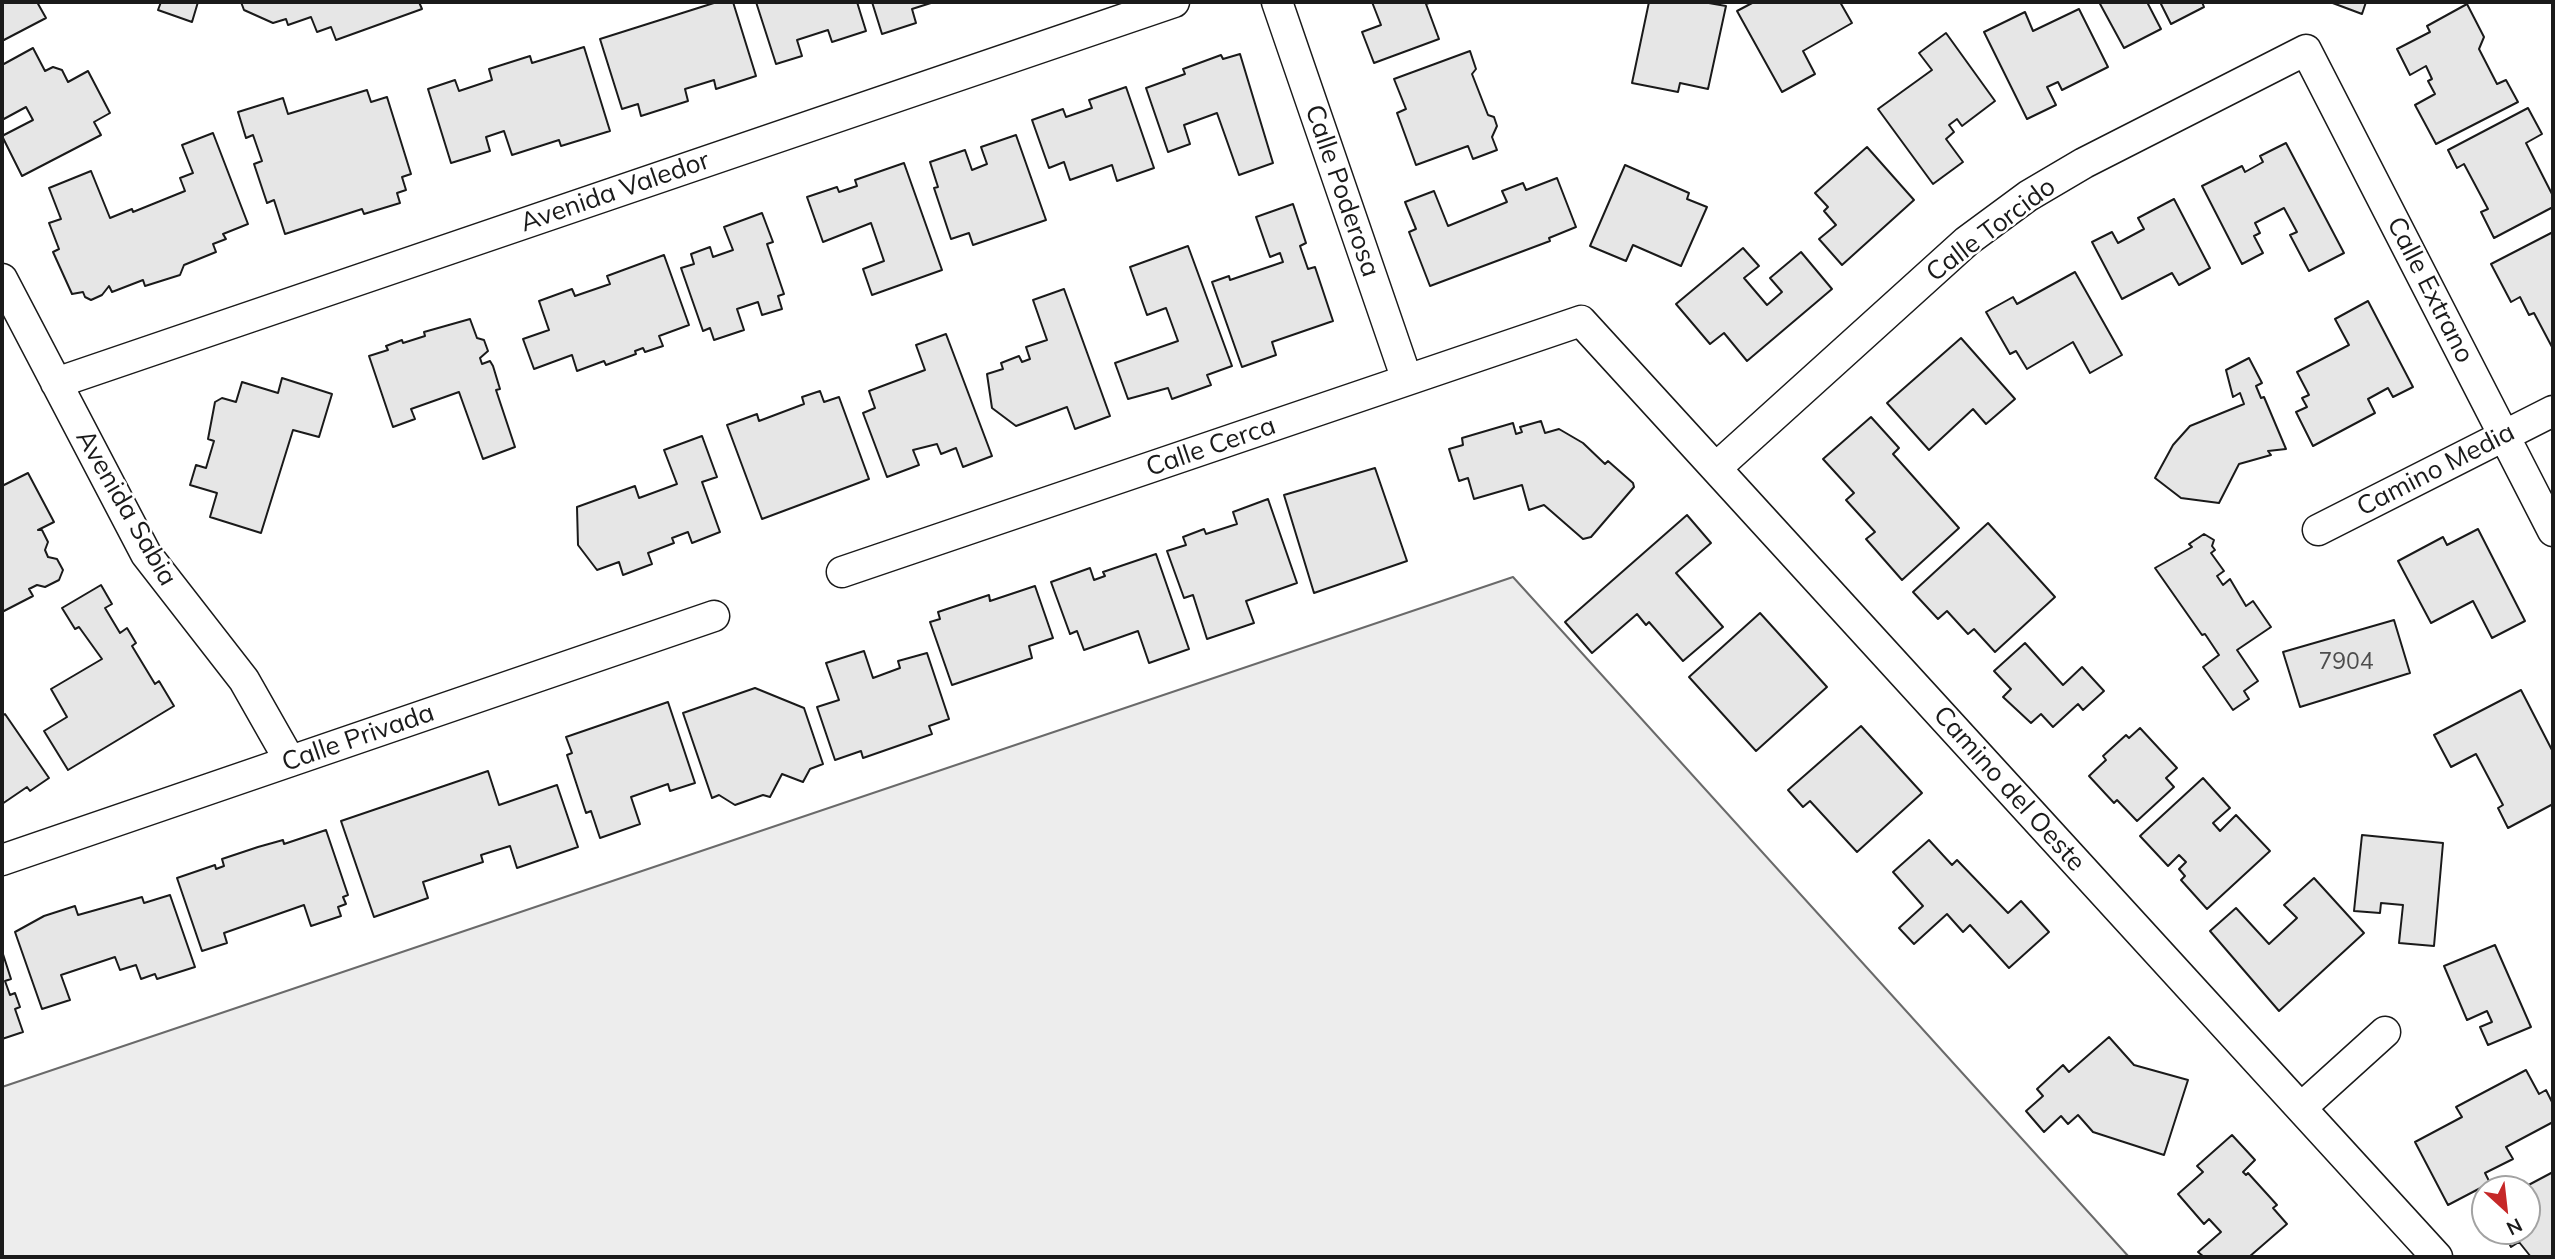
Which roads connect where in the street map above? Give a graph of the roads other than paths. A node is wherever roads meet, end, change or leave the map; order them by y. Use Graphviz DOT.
graph roads {
  1 [pos="1174,2"];
  2 [pos="1277,2"];
  3 [pos="2306,50"];
  4 [pos="2,279"];
  5 [pos="1581,321"];
  6 [pos="1407,380"];
  7 [pos="56,383"];
  8 [pos="2553,411"];
  9 [pos="2504,435"];
  10 [pos="1716,468"];
  11 [pos="2318,530"];
  12 [pos="2553,531"];
  13 [pos="842,572"];
  14 [pos="714,616"];
  15 [pos="290,761"];
  16 [pos="2,860"];
  17 [pos="2385,1032"];
  18 [pos="2301,1108"];
  19 [pos="2437,1257"];
  1 -- 7 [label="street, Avenida Valedor"];
  2 -- 6 [label="street, Calle Poderosa"];
  3 -- 9 [label="street, Calle Extrano"];
  3 -- 10 [label="street, Calle Torcido"];
  4 -- 7 [label="street, Avenida Sabia"];
  5 -- 6 [label="street, Calle Cerca"];
  5 -- 10 [label="street, Camino del Oeste"];
  6 -- 13 [label="street, Calle Cerca"];
  7 -- 15 [label="street, Avenida Sabia"];
  8 -- 9 [label="street, Camino Media"];
  9 -- 11 [label="street, Camino Media"];
  9 -- 12 [label="street, Calle Extrano"];
  10 -- 18 [label="street, Camino del Oeste"];
  14 -- 15 [label="street, Calle Privada"];
  15 -- 16 [label="street, Calle Privada"];
  17 -- 18 [label="street"];
  18 -- 19 [label="street, Camino del Oeste"];
}
